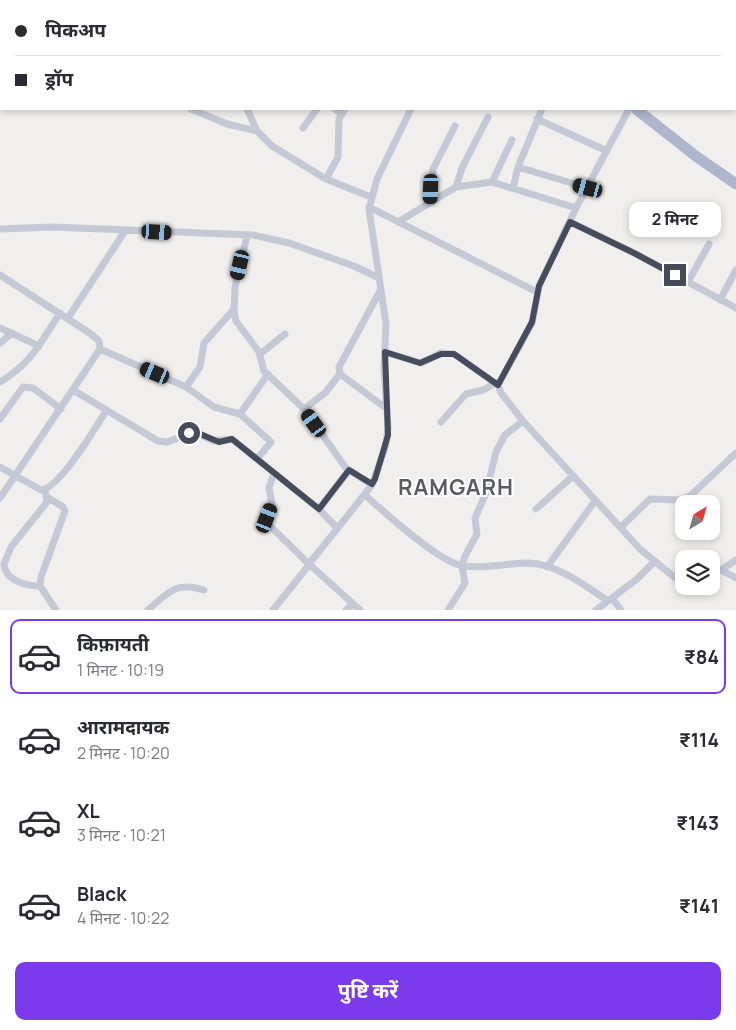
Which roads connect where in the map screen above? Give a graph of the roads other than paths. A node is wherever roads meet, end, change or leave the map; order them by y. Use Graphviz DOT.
graph roads {
  1 [pos="193,110"];
  2 [pos="247,110"];
  3 [pos="316,110"];
  4 [pos="410,110"];
  5 [pos="542,110"];
  6 [pos="628,110"];
  7 [pos="637,110"];
  8 [pos="340,111"];
  9 [pos="488,117"];
  10 [pos="537,119"];
  11 [pos="455,126"];
  12 [pos="303,128"];
  13 [pos="257,131"];
  14 [pos="512,140"];
  15 [pos="607,150"];
  16 [pos="518,167"];
  17 [pos="326,179"];
  18 [pos="492,182"];
  19 [pos="736,184"];
  20 [pos="456,187"];
  21 [pos="513,188"];
  22 [pos="588,188"];
  23 [pos="371,197"];
  24 [pos="431,202"];
  25 [pos="369,208"];
  26 [pos="576,208"];
  27 [pos="398,222"];
  28 [pos="570,222"];
  29 [pos="0,229"];
  30 [pos="125,231"];
  31 [pos="247,236"];
  32 [pos="709,244"];
  33 [pos="736,270"];
  34 [pos="377,274"];
  35 [pos="0,275"];
  36 [pos="688,282"];
  37 [pos="380,291"];
  38 [pos="537,292"];
  39 [pos="720,300"];
  40 [pos="736,308"];
  41 [pos="234,309"];
  42 [pos="60,313"];
  43 [pos="68,318"];
  44 [pos="0,328"];
  45 [pos="12,333"];
  46 [pos="286,334"];
  47 [pos="0,343"];
  48 [pos="39,346"];
  49 [pos="100,349"];
  50 [pos="385,352"];
  51 [pos="260,354"];
  52 [pos="268,374"];
  53 [pos="340,374"];
  54 [pos="0,382"];
  55 [pos="497,384"];
  56 [pos="186,387"];
  57 [pos="73,390"];
  58 [pos="61,409"];
  59 [pos="304,409"];
  60 [pos="387,409"];
  61 [pos="106,410"];
  62 [pos="240,414"];
  63 [pos="0,419"];
  64 [pos="522,421"];
  65 [pos="441,422"];
  66 [pos="736,453"];
  67 [pos="257,459"];
  68 [pos="0,466"];
  69 [pos="349,470"];
  70 [pos="274,473"];
  71 [pos="573,476"];
  72 [pos="15,477"];
  73 [pos="372,484"];
  74 [pos="45,490"];
  75 [pos="365,495"];
  76 [pos="0,498"];
  77 [pos="48,498"];
  78 [pos="596,501"];
  79 [pos="319,509"];
  80 [pos="536,509"];
  81 [pos="621,527"];
  82 [pos="338,528"];
  83 [pos="736,560"];
  84 [pos="654,562"];
  85 [pos="309,565"];
  86 [pos="462,566"];
  87 [pos="547,567"];
  88 [pos="722,570"];
  89 [pos="675,577"];
  90 [pos="736,578"];
  91 [pos="40,586"];
  92 [pos="204,590"];
  93 [pos="610,599"];
  94 [pos="353,604"];
  95 [pos="56,610"];
  96 [pos="148,610"];
  97 [pos="273,610"];
  98 [pos="346,610"];
  99 [pos="360,610"];
  100 [pos="448,610"];
  101 [pos="596,610"];
  102 [pos="621,610"];
  1 -- 13 [label="street"];
  2 -- 13 [label="street"];
  3 -- 12 [label="street"];
  4 -- 23 [label="street"];
  5 -- 10 [label="street"];
  6 -- 15 [label="street"];
  7 -- 19 [label="main road"];
  8 -- 17 [label="street"];
  9 -- 20 [label="street"];
  10 -- 15 [label="street"];
  10 -- 16 [label="street"];
  11 -- 24 [label="street"];
  13 -- 17 [label="street"];
  14 -- 18 [label="street"];
  15 -- 22 [label="street"];
  16 -- 21 [label="street"];
  16 -- 22 [label="street"];
  17 -- 23 [label="street"];
  18 -- 20 [label="street"];
  18 -- 21 [label="street"];
  20 -- 24 [label="street"];
  21 -- 26 [label="street"];
  22 -- 26 [label="street"];
  23 -- 25 [label="street"];
  24 -- 27 [label="street"];
  25 -- 27 [label="street"];
  25 -- 34 [label="street"];
  26 -- 28 [label="street"];
  27 -- 38 [label="street"];
  28 -- 36 [label="street"];
  28 -- 38 [label="street"];
  29 -- 30 [label="street"];
  30 -- 31 [label="street"];
  30 -- 43 [label="street"];
  31 -- 34 [label="street"];
  31 -- 41 [label="street"];
  32 -- 36 [label="street"];
  33 -- 39 [label="street"];
  34 -- 37 [label="street"];
  35 -- 42 [label="street"];
  36 -- 39 [label="street"];
  37 -- 50 [label="street"];
  37 -- 53 [label="street"];
  38 -- 55 [label="street"];
  39 -- 40 [label="street"];
  41 -- 51 [label="street"];
  41 -- 56 [label="street"];
  42 -- 43 [label="street"];
  42 -- 48 [label="street"];
  43 -- 49 [label="street"];
  44 -- 45 [label="street"];
  45 -- 47 [label="street"];
  45 -- 48 [label="street"];
  46 -- 51 [label="street"];
  48 -- 54 [label="street"];
  49 -- 56 [label="street"];
  49 -- 57 [label="street"];
  50 -- 55 [label="street"];
  50 -- 60 [label="street"];
  51 -- 52 [label="street"];
  52 -- 59 [label="street"];
  52 -- 62 [label="street"];
  53 -- 59 [label="street"];
  53 -- 60 [label="street"];
  55 -- 64 [label="street"];
  55 -- 65 [label="street"];
  56 -- 62 [label="street"];
  57 -- 58 [label="street"];
  57 -- 61 [label="street"];
  58 -- 63 [label="street"];
  58 -- 72 [label="street"];
  59 -- 69 [label="street"];
  60 -- 73 [label="street"];
  61 -- 67 [label="street"];
  61 -- 74 [label="street"];
  62 -- 67 [label="street"];
  64 -- 71 [label="street"];
  64 -- 86 [label="street"];
  66 -- 81 [label="street"];
  67 -- 70 [label="street"];
  68 -- 72 [label="street"];
  69 -- 73 [label="street"];
  69 -- 79 [label="street"];
  70 -- 79 [label="street"];
  70 -- 85 [label="street"];
  71 -- 78 [label="street"];
  71 -- 80 [label="street"];
  72 -- 74 [label="street"];
  72 -- 76 [label="street"];
  73 -- 75 [label="street"];
  74 -- 77 [label="street"];
  75 -- 82 [label="street"];
  75 -- 86 [label="street"];
  77 -- 91 [label="street"];
  77 -- 91 [label="street"];
  78 -- 81 [label="street"];
  78 -- 87 [label="street"];
  79 -- 82 [label="street"];
  81 -- 84 [label="street"];
  82 -- 85 [label="street"];
  83 -- 88 [label="street"];
  84 -- 89 [label="street"];
  84 -- 93 [label="street"];
  85 -- 94 [label="street"];
  85 -- 97 [label="street"];
  86 -- 87 [label="street"];
  86 -- 100 [label="street"];
  87 -- 93 [label="street"];
  88 -- 90 [label="street"];
  91 -- 95 [label="street"];
  92 -- 96 [label="street"];
  93 -- 101 [label="street"];
  93 -- 102 [label="street"];
  94 -- 98 [label="street"];
  94 -- 99 [label="street"];
}
